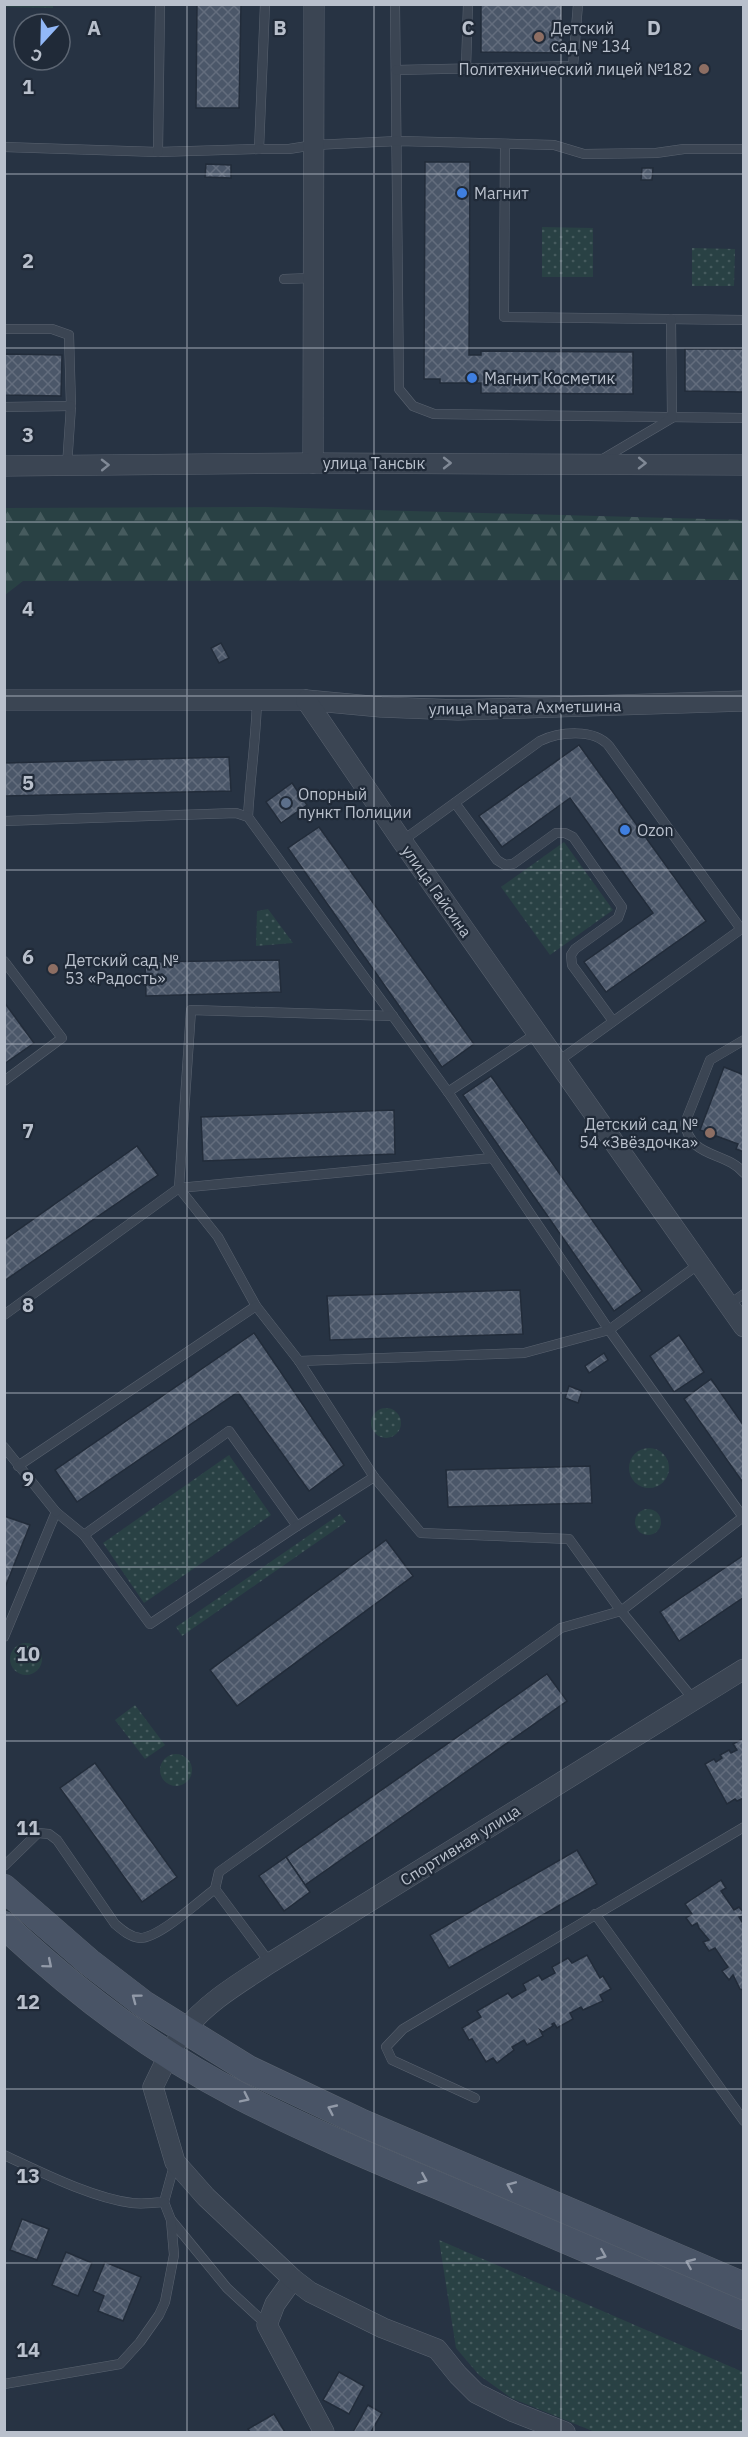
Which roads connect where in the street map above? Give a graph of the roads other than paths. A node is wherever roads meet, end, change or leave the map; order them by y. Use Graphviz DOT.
graph roads {
  1 [pos="160,4"];
  2 [pos="265,4"];
  3 [pos="314,4"];
  4 [pos="395,4"];
  5 [pos="468,4"];
  6 [pos="578,4"];
  7 [pos="466,68"];
  8 [pos="396,70"];
  9 [pos="398,141"];
  10 [pos="314,144"];
  11 [pos="505,144"];
  12 [pos="4,147"];
  13 [pos="259,148"];
  14 [pos="744,149"];
  15 [pos="158,153"];
  16 [pos="312,278"];
  17 [pos="284,279"];
  18 [pos="671,320"];
  19 [pos="744,320"];
  20 [pos="4,329"];
  21 [pos="71,406"];
  22 [pos="4,407"];
  23 [pos="672,418"];
  24 [pos="744,418"];
  25 [pos="313,462"];
  26 [pos="597,463"];
  27 [pos="744,465"];
  28 [pos="4,466"];
  29 [pos="67,466"];
  30 [pos="257,699"];
  31 [pos="306,699"];
  32 [pos="4,700"];
  33 [pos="744,701"];
  34 [pos="455,802"];
  35 [pos="248,817"];
  36 [pos="4,821"];
  37 [pos="402,841"];
  38 [pos="742,928"];
  39 [pos="4,961"];
  40 [pos="393,1016"];
  41 [pos="613,1021"];
  42 [pos="537,1033"];
  43 [pos="744,1040"];
  44 [pos="557,1062"];
  45 [pos="4,1081"];
  46 [pos="448,1092"];
  47 [pos="492,1158"];
  48 [pos="744,1173"];
  49 [pos="179,1188"];
  50 [pos="699,1264"];
  51 [pos="736,1300"];
  52 [pos="256,1306"];
  53 [pos="4,1315"];
  54 [pos="744,1327"];
  55 [pos="609,1330"];
  56 [pos="299,1361"];
  57 [pos="4,1447"];
  58 [pos="18,1466"];
  59 [pos="374,1478"];
  60 [pos="56,1512"];
  61 [pos="297,1526"];
  62 [pos="84,1535"];
  63 [pos="621,1611"];
  64 [pos="4,1637"];
  65 [pos="744,1669"];
  66 [pos="694,1700"];
  67 [pos="744,1827"];
  68 [pos="4,1866"];
  69 [pos="4,1888"];
  70 [pos="215,1889"];
  71 [pos="596,1914"];
  72 [pos="4,1925"];
  73 [pos="270,1963"];
  74 [pos="184,2031"];
  75 [pos="169,2054"];
  76 [pos="475,2098"];
  77 [pos="744,2121"];
  78 [pos="4,2155"];
  79 [pos="175,2162"];
  80 [pos="164,2202"];
  81 [pos="171,2220"];
  82 [pos="293,2279"];
  83 [pos="744,2286"];
  84 [pos="744,2316"];
  85 [pos="267,2325"];
  86 [pos="4,2384"];
  87 [pos="324,2433"];
  88 [pos="565,2433"];
  1 -- 15 [label="lane"];
  2 -- 13 [label="lane"];
  3 -- 10 [label="street"];
  4 -- 8 [label="lane"];
  5 -- 7 [label="lane"];
  6 -- 7 [label="lane"];
  7 -- 8 [label="lane"];
  8 -- 9 [label="lane"];
  9 -- 10 [label="lane"];
  9 -- 11 [label="lane"];
  9 -- 23 [label="lane"];
  10 -- 13 [label="lane"];
  10 -- 16 [label="street"];
  11 -- 14 [label="lane"];
  11 -- 18 [label="lane"];
  12 -- 15 [label="lane"];
  13 -- 15 [label="lane"];
  16 -- 17 [label="lane"];
  16 -- 25 [label="street"];
  18 -- 19 [label="lane"];
  18 -- 23 [label="lane"];
  20 -- 21 [label="lane"];
  21 -- 22 [label="lane"];
  21 -- 29 [label="lane"];
  23 -- 24 [label="lane"];
  23 -- 26 [label="lane"];
  25 -- 26 [label="street, улица Тансык, one-way"];
  29 -- 25 [label="street, улица Тансык, one-way"];
  26 -- 27 [label="street, улица Тансык, one-way"];
  28 -- 29 [label="street, улица Тансык"];
  30 -- 31 [label="street"];
  30 -- 32 [label="street"];
  30 -- 35 [label="lane"];
  31 -- 33 [label="street, улица Марата Ахметшина"];
  31 -- 37 [label="street, улица Гайсина"];
  34 -- 37 [label="lane"];
  34 -- 38 [label="lane"];
  34 -- 41 [label="lane"];
  35 -- 36 [label="lane"];
  35 -- 40 [label="lane"];
  37 -- 42 [label="street, улица Гайсина"];
  38 -- 41 [label="lane"];
  39 -- 45 [label="lane"];
  40 -- 46 [label="lane"];
  40 -- 49 [label="lane"];
  41 -- 44 [label="lane"];
  42 -- 44 [label="street, улица Гайсина"];
  42 -- 46 [label="lane"];
  43 -- 48 [label="lane"];
  44 -- 50 [label="street, улица Гайсина"];
  46 -- 47 [label="lane"];
  47 -- 49 [label="lane"];
  47 -- 55 [label="lane"];
  49 -- 52 [label="lane"];
  49 -- 53 [label="lane"];
  50 -- 51 [label="street, улица Гайсина"];
  50 -- 55 [label="lane"];
  51 -- 54 [label="street, улица Гайсина"];
  52 -- 56 [label="lane"];
  52 -- 58 [label="lane"];
  55 -- 56 [label="lane"];
  55 -- 63 [label="lane"];
  56 -- 59 [label="lane"];
  57 -- 58 [label="lane"];
  58 -- 60 [label="lane"];
  59 -- 61 [label="lane"];
  59 -- 63 [label="lane"];
  60 -- 62 [label="lane"];
  60 -- 64 [label="lane"];
  61 -- 62 [label="lane"];
  61 -- 62 [label="lane"];
  63 -- 66 [label="lane"];
  63 -- 70 [label="lane"];
  65 -- 66 [label="street, Спортивная улица"];
  66 -- 73 [label="street, Спортивная улица"];
  67 -- 71 [label="lane"];
  68 -- 70 [label="lane"];
  74 -- 69 [label="street, one-way"];
  70 -- 73 [label="lane"];
  71 -- 76 [label="lane"];
  71 -- 77 [label="lane"];
  72 -- 75 [label="street, one-way"];
  73 -- 74 [label="street, Спортивная улица"];
  74 -- 75 [label="street, Спортивная улица"];
  83 -- 74 [label="street, one-way"];
  75 -- 79 [label="street, Спортивная улица"];
  75 -- 84 [label="street, one-way"];
  78 -- 80 [label="lane"];
  79 -- 80 [label="lane"];
  79 -- 82 [label="street"];
  80 -- 81 [label="lane"];
  81 -- 85 [label="lane"];
  81 -- 86 [label="lane"];
  82 -- 85 [label="street"];
  82 -- 88 [label="street"];
  85 -- 87 [label="street"];
}
